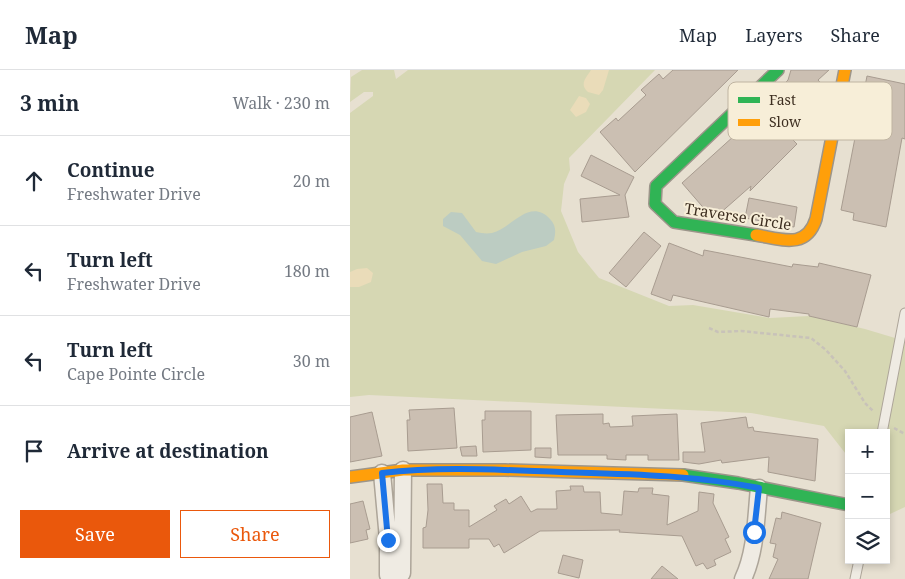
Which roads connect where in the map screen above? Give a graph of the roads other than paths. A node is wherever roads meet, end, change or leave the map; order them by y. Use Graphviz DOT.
graph roads {
  1 [pos="778,70"];
  2 [pos="765,82"];
  3 [pos="728,118"];
  4 [pos="831,140"];
  5 [pos="905,313"];
  6 [pos="883,429"];
  7 [pos="403,470"];
  8 [pos="382,473"];
  9 [pos="350,476"];
  10 [pos="759,488"];
  11 [pos="845,504"];
  12 [pos="858,564"];
  13 [pos="390,579"];
  14 [pos="398,579"];
  15 [pos="743,579"];
  16 [pos="855,579"];
  1 -- 2 [label="street, Traverse Circle"];
  3 -- 4 [label="street, Traverse Circle"];
  5 -- 6 [label="lane"];
  7 -- 8 [label="street"];
  7 -- 10 [label="street"];
  7 -- 14 [label="street"];
  8 -- 9 [label="street"];
  8 -- 13 [label="street"];
  10 -- 11 [label="street"];
  10 -- 15 [label="street"];
  12 -- 16 [label="lane"];
}
